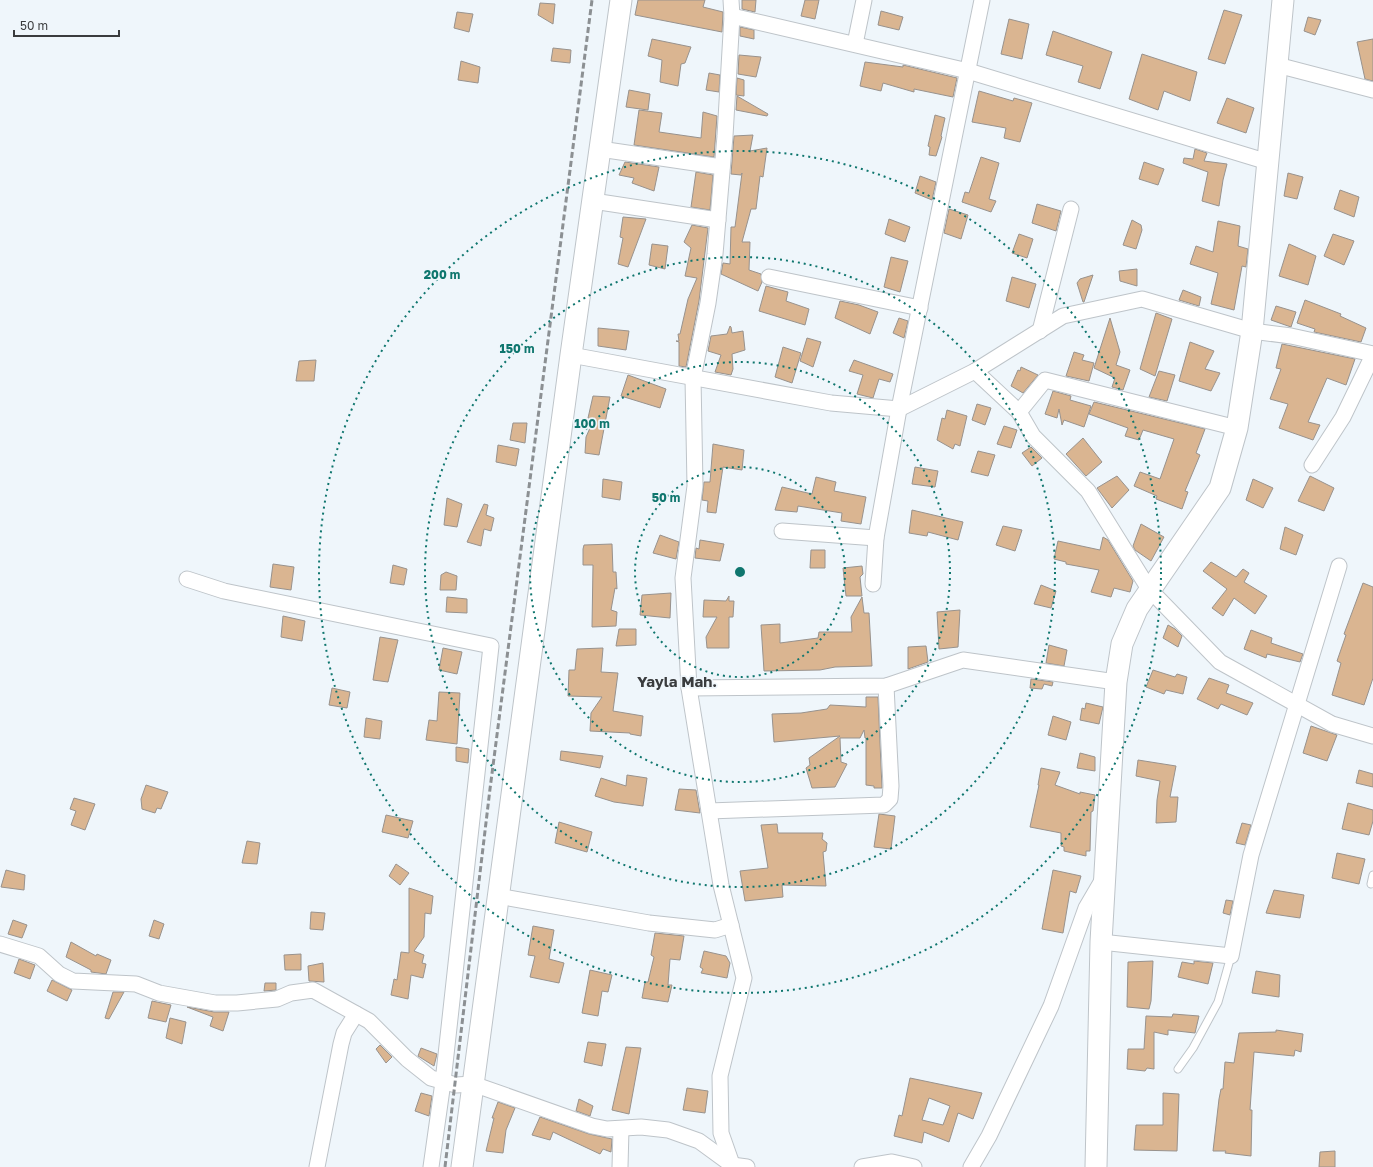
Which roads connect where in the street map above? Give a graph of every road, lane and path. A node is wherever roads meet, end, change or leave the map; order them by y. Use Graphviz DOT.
graph roads {
  1 [pos="621,0"];
  2 [pos="731,0"];
  3 [pos="864,0"];
  4 [pos="982,0"];
  5 [pos="1283,0"];
  6 [pos="732,16"];
  7 [pos="855,44"];
  8 [pos="1277,65"];
  9 [pos="968,71"];
  10 [pos="1373,90"];
  11 [pos="600,149"];
  12 [pos="1268,162"];
  13 [pos="722,167"];
  14 [pos="593,201"];
  15 [pos="1071,209"];
  16 [pos="718,220"];
  17 [pos="769,277"];
  18 [pos="920,308"];
  19 [pos="1040,330"];
  20 [pos="1252,331"];
  21 [pos="571,355"];
  22 [pos="1373,355"];
  23 [pos="975,371"];
  24 [pos="693,378"];
  25 [pos="899,410"];
  26 [pos="1019,412"];
  27 [pos="1238,428"];
  28 [pos="1312,465"];
  29 [pos="782,532"];
  30 [pos="876,538"];
  31 [pos="1339,566"];
  32 [pos="187,579"];
  33 [pos="873,584"];
  34 [pos="1149,589"];
  35 [pos="1116,682"];
  36 [pos="886,686"];
  37 [pos="689,688"];
  38 [pos="1298,704"];
  39 [pos="1373,736"];
  40 [pos="709,811"];
  41 [pos="1373,875"];
  42 [pos="1104,876"];
  43 [pos="1371,884"];
  44 [pos="498,896"];
  45 [pos="731,925"];
  46 [pos="1101,942"];
  47 [pos="0,944"];
  48 [pos="1231,956"];
  49 [pos="356,1014"];
  50 [pos="1178,1069"];
  51 [pos="443,1082"];
  52 [pos="473,1084"];
  53 [pos="622,1129"];
  54 [pos="732,1166"];
  55 [pos="317,1167"];
  56 [pos="431,1167"];
  57 [pos="462,1167"];
  58 [pos="620,1167"];
  59 [pos="747,1167"];
  60 [pos="862,1167"];
  61 [pos="914,1167"];
  62 [pos="971,1167"];
  63 [pos="1096,1167"];
  1 -- 11 [label="main road"];
  2 -- 6 [label="street"];
  3 -- 7 [label="street"];
  4 -- 9 [label="street"];
  5 -- 8 [label="main road"];
  6 -- 7 [label="street"];
  6 -- 13 [label="street"];
  7 -- 9 [label="street"];
  8 -- 10 [label="street"];
  8 -- 12 [label="main road"];
  9 -- 12 [label="street"];
  9 -- 18 [label="street"];
  11 -- 13 [label="street"];
  11 -- 14 [label="main road"];
  12 -- 20 [label="main road"];
  13 -- 16 [label="street"];
  14 -- 16 [label="street"];
  14 -- 21 [label="main road"];
  15 -- 19 [label="street"];
  16 -- 24 [label="street"];
  17 -- 18 [label="street"];
  18 -- 25 [label="street"];
  19 -- 20 [label="street"];
  19 -- 23 [label="street"];
  20 -- 22 [label="street"];
  20 -- 27 [label="main road"];
  21 -- 24 [label="street"];
  21 -- 44 [label="main road"];
  22 -- 28 [label="street"];
  23 -- 25 [label="street"];
  23 -- 26 [label="street"];
  24 -- 25 [label="street"];
  24 -- 37 [label="street"];
  25 -- 30 [label="street"];
  26 -- 27 [label="street"];
  26 -- 34 [label="street"];
  27 -- 34 [label="main road"];
  29 -- 30 [label="street"];
  30 -- 33 [label="street"];
  31 -- 38 [label="street"];
  32 -- 51 [label="street"];
  34 -- 35 [label="main road"];
  34 -- 38 [label="street"];
  35 -- 36 [label="street"];
  35 -- 42 [label="main road"];
  36 -- 37 [label="street"];
  36 -- 40 [label="street"];
  37 -- 40 [label="street"];
  38 -- 39 [label="street"];
  38 -- 48 [label="street"];
  40 -- 45 [label="street"];
  41 -- 43 [label="lane"];
  42 -- 46 [label="main road"];
  42 -- 62 [label="street"];
  44 -- 45 [label="street"];
  44 -- 52 [label="main road"];
  45 -- 54 [label="street"];
  46 -- 48 [label="street"];
  46 -- 63 [label="main road"];
  47 -- 49 [label="street"];
  48 -- 50 [label="lane"];
  49 -- 51 [label="street"];
  49 -- 55 [label="street"];
  51 -- 52 [label="street"];
  51 -- 56 [label="street"];
  52 -- 53 [label="street"];
  52 -- 57 [label="main road"];
  53 -- 54 [label="street"];
  53 -- 58 [label="street"];
  54 -- 59 [label="street"];
  60 -- 61 [label="street"];
}
